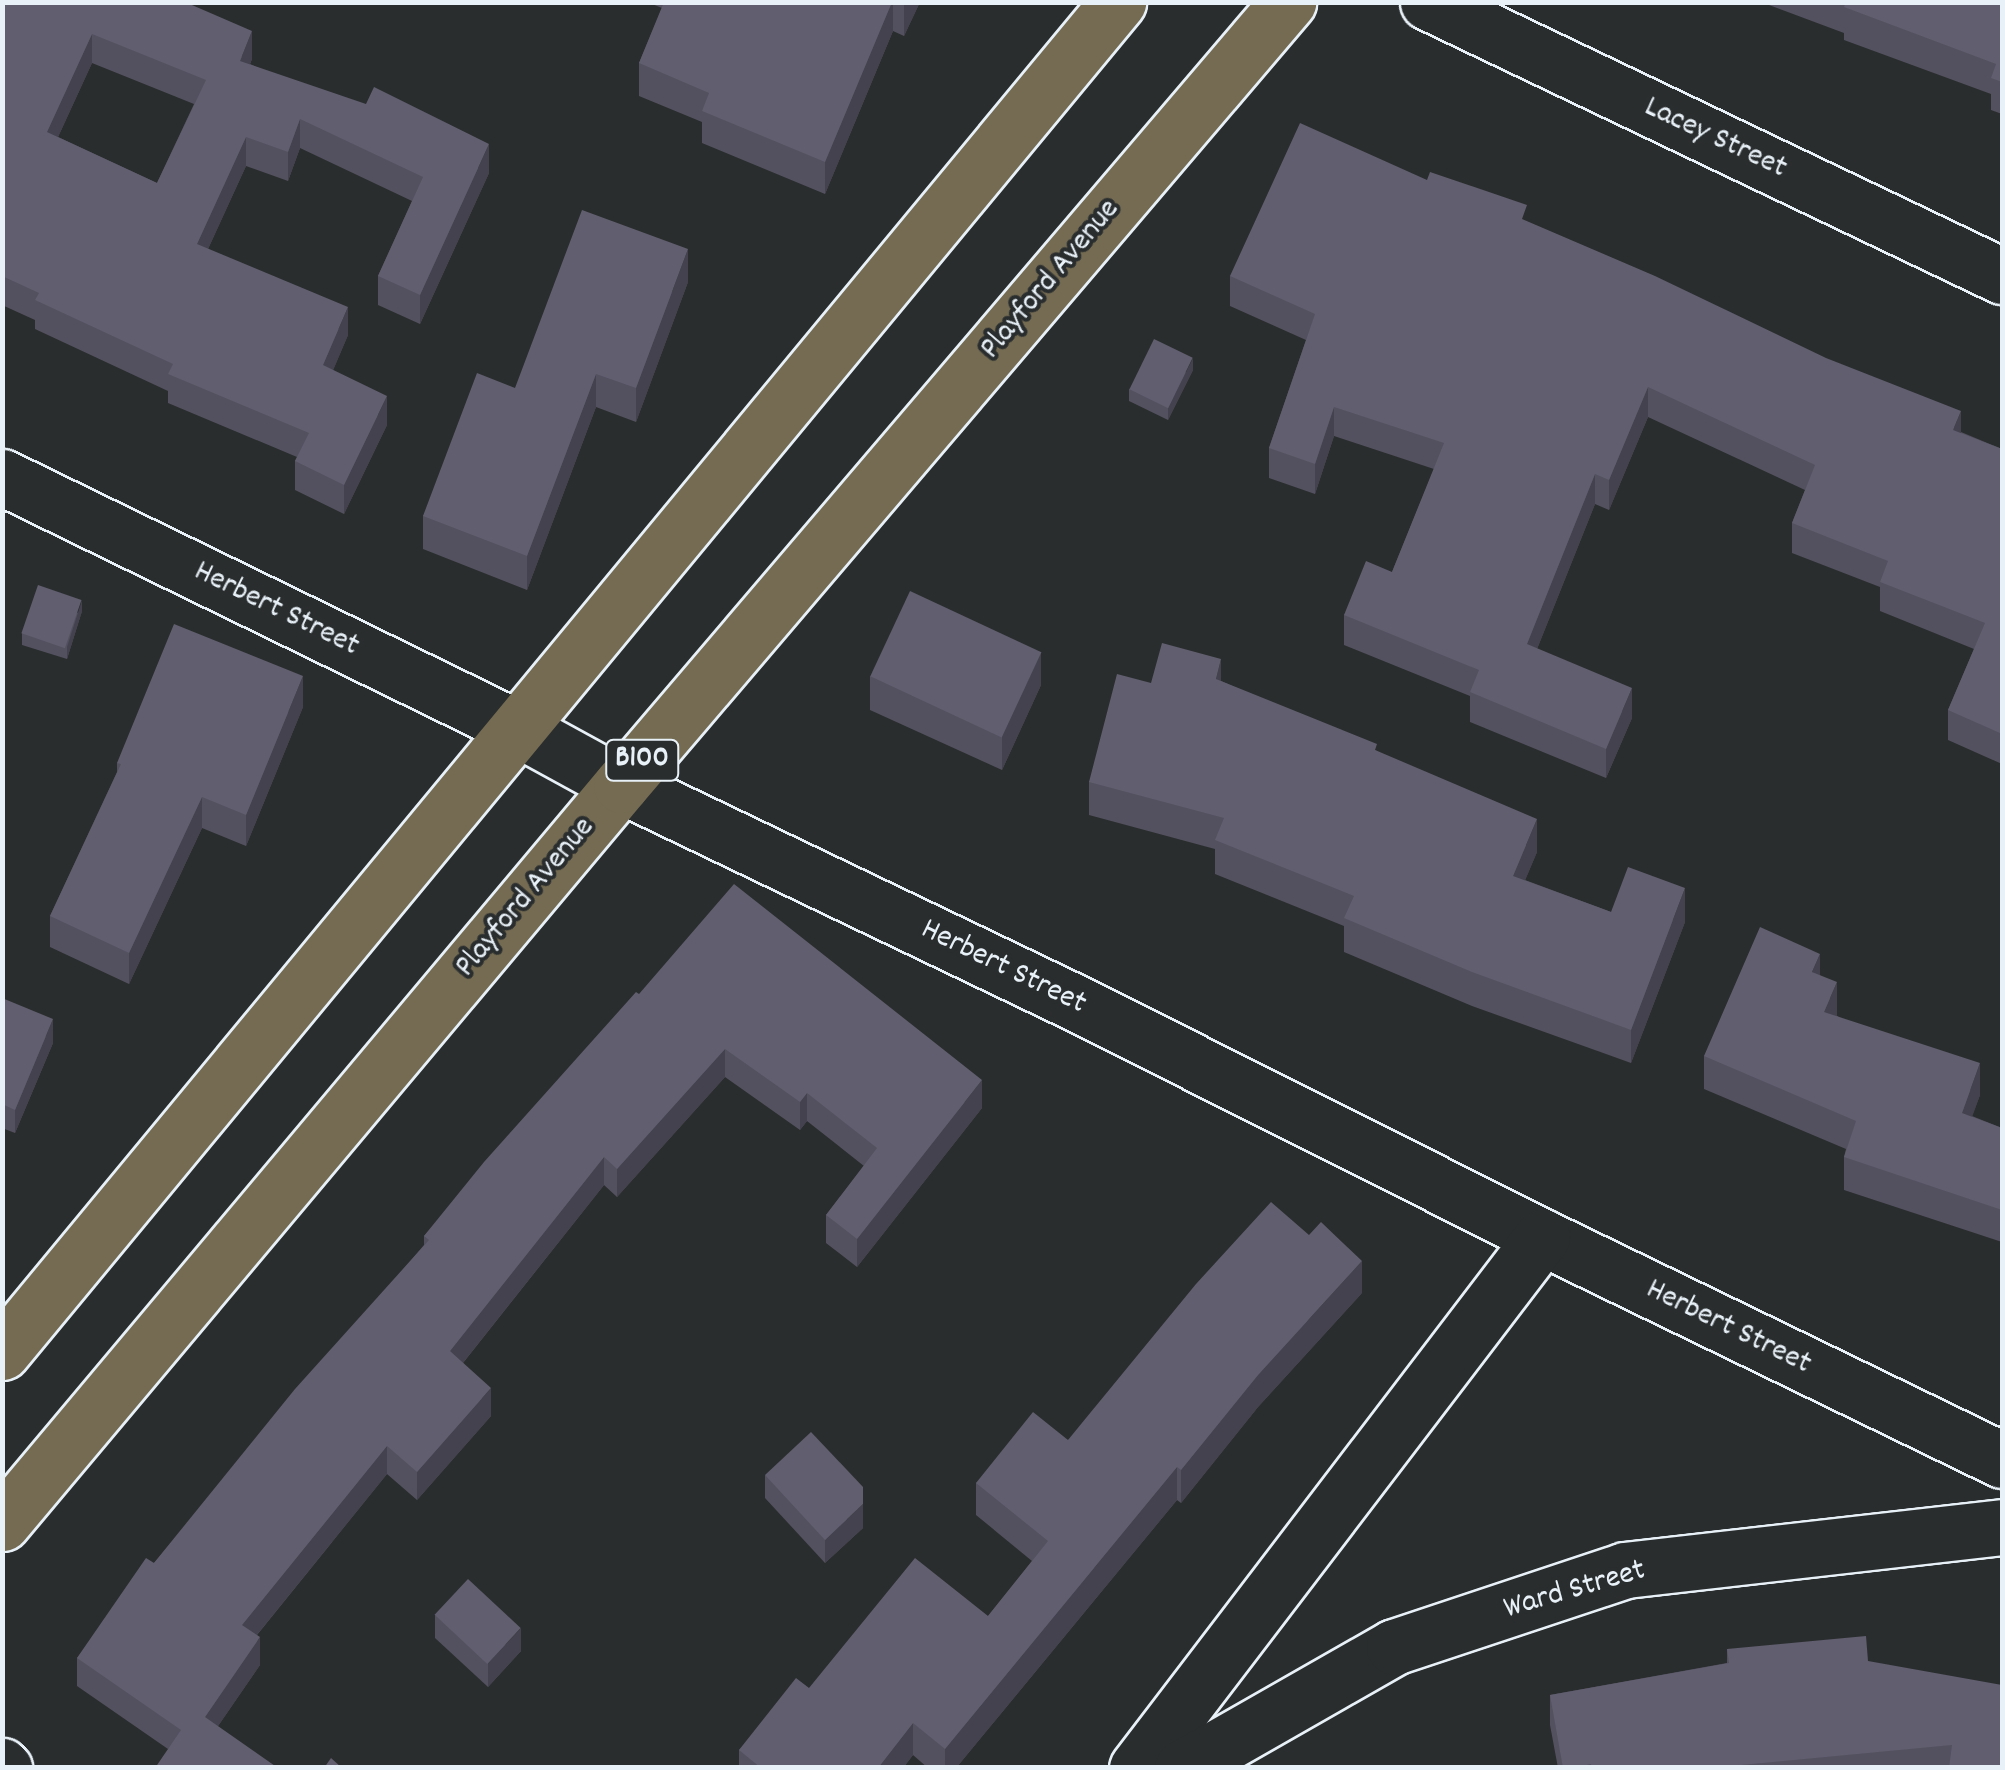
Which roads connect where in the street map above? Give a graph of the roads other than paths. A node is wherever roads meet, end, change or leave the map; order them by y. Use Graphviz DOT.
graph roads {
  1 [pos="1118,2"];
  2 [pos="1288,2"];
  3 [pos="1428,2"];
  4 [pos="2002,276"];
  5 [pos="2,477"];
  6 [pos="515,727"];
  7 [pos="621,785"];
  8 [pos="1542,1238"];
  9 [pos="2,1352"];
  10 [pos="2002,1460"];
  11 [pos="2,1523"];
  12 [pos="2002,1528"];
  13 [pos="1136,1768"];
  14 [pos="1182,1768"];
  1 -- 6 [label="highway"];
  2 -- 7 [label="highway, Playford Avenue / B100"];
  3 -- 4 [label="street, Lacey Street"];
  5 -- 6 [label="street, Herbert Street"];
  6 -- 7 [label="street, Herbert Street"];
  6 -- 9 [label="highway"];
  7 -- 8 [label="street, Herbert Street"];
  7 -- 11 [label="highway, Playford Avenue / B100"];
  8 -- 10 [label="street, Herbert Street"];
  8 -- 13 [label="street"];
  12 -- 14 [label="street, Ward Street"];
}
